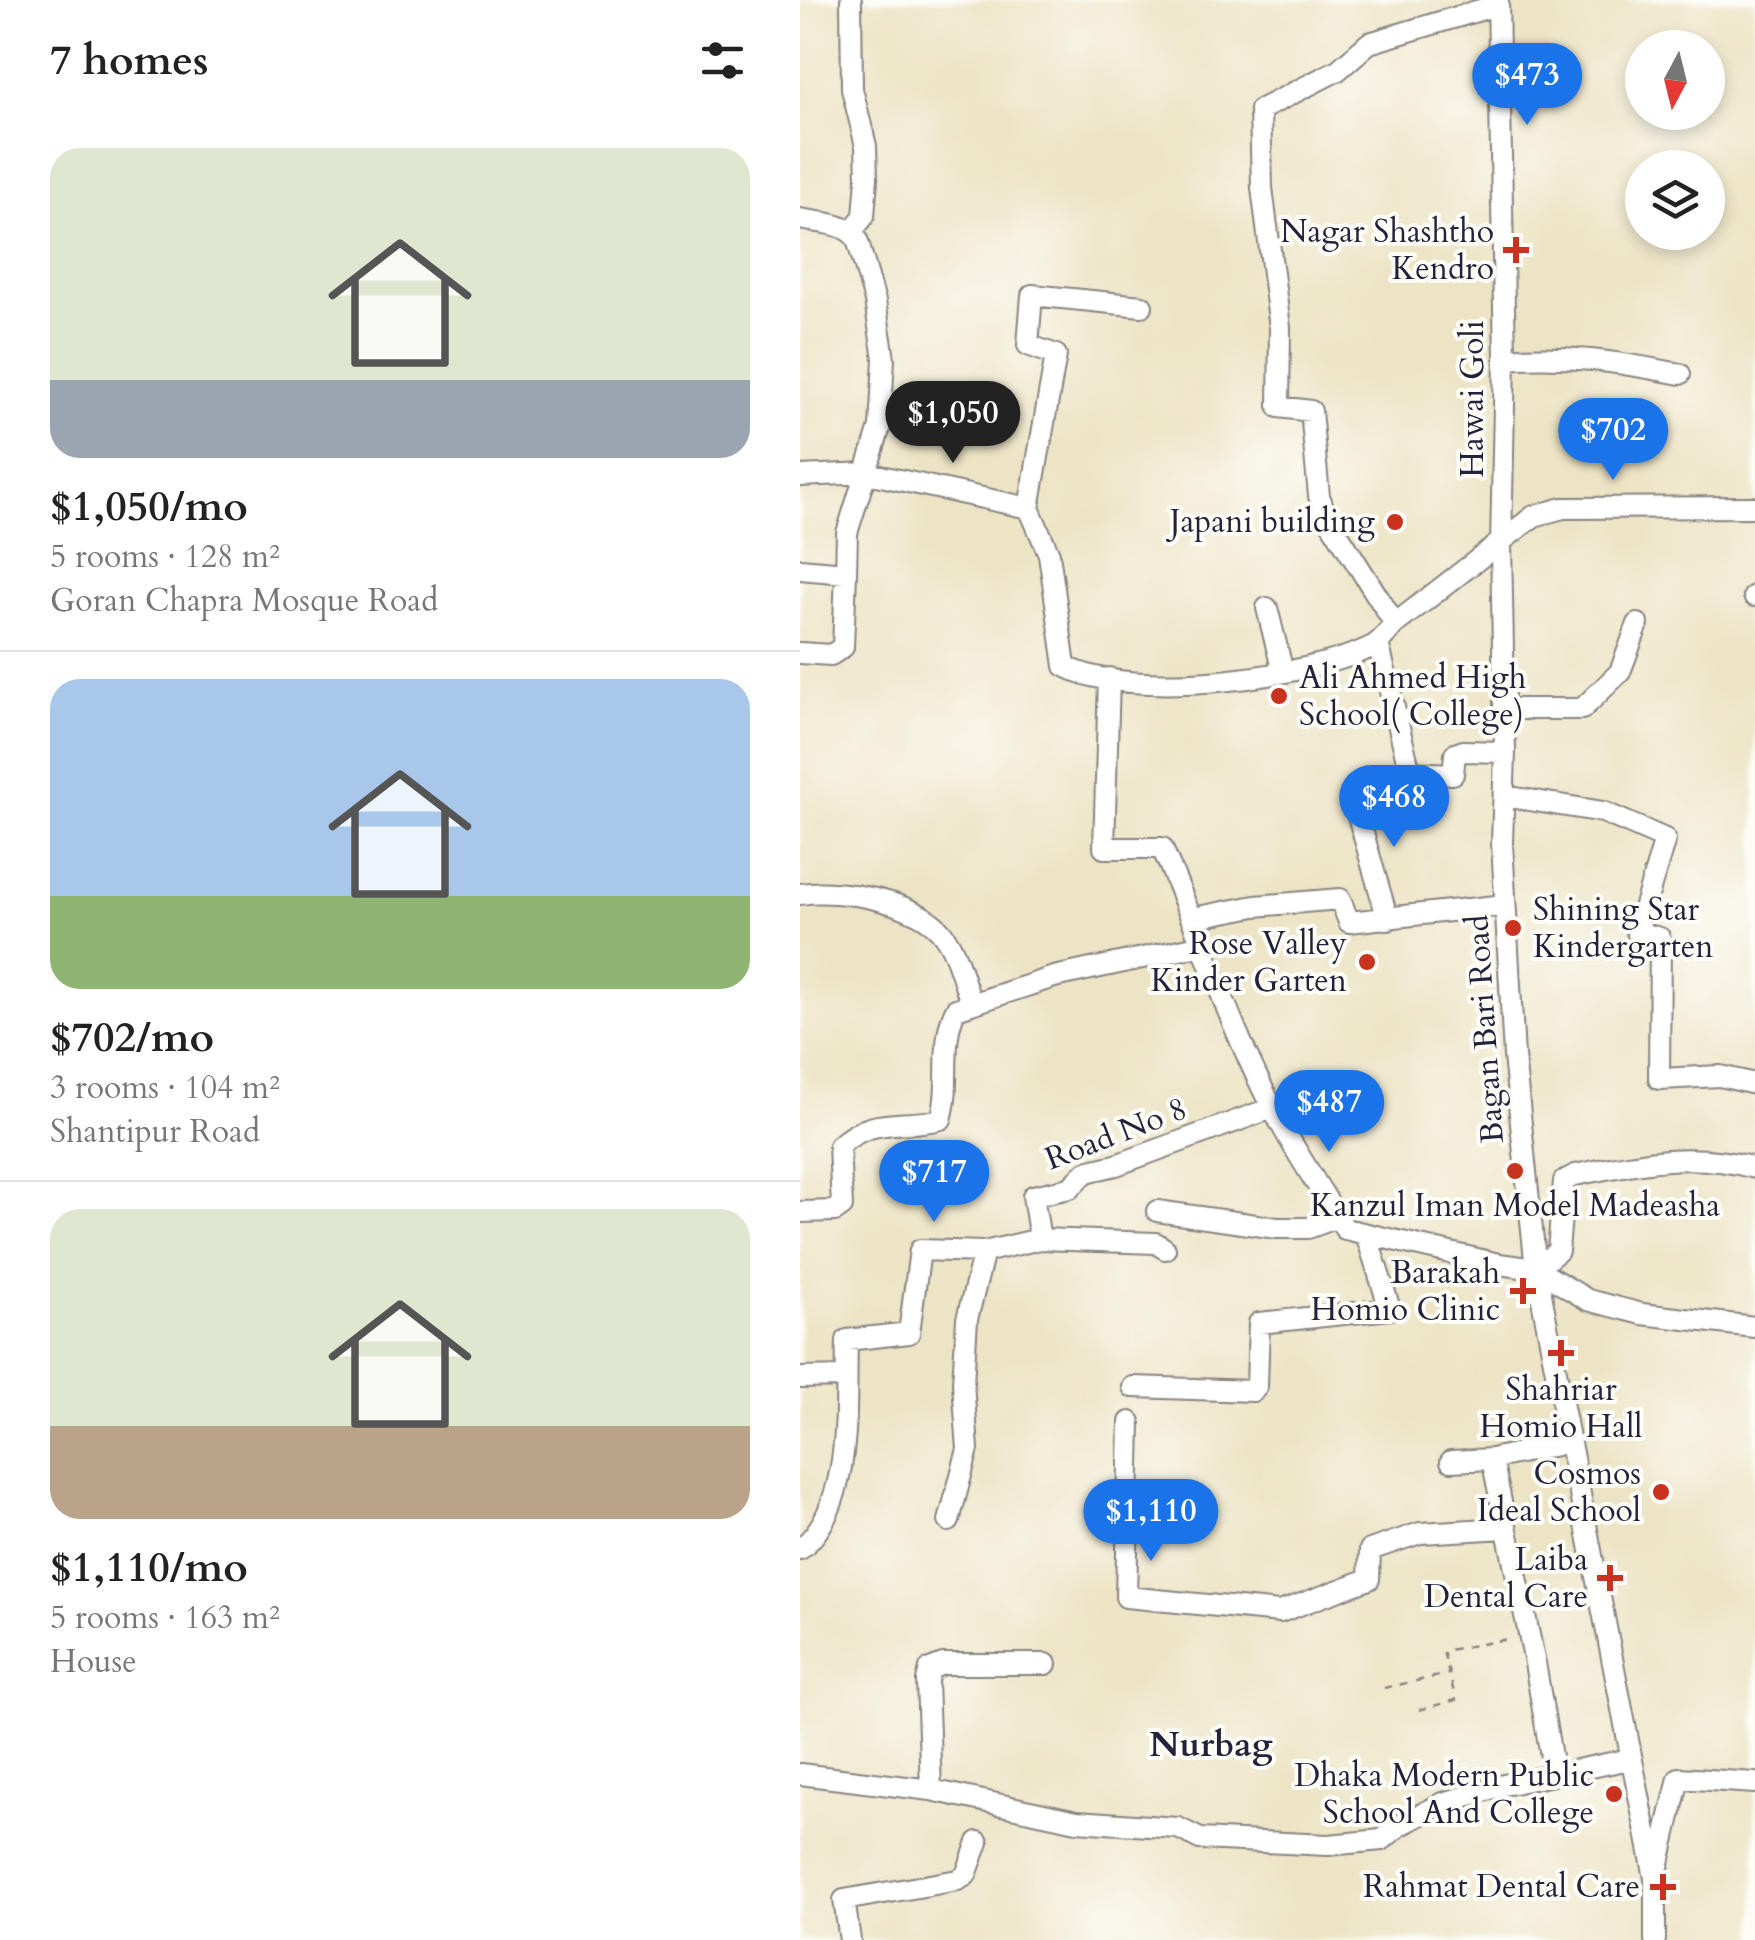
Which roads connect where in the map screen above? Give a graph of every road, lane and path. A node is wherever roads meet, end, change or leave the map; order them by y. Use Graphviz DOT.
graph roads {
  1 [pos="851,0"];
  2 [pos="1498,2"];
  3 [pos="800,219"];
  4 [pos="852,231"];
  5 [pos="1142,306"];
  6 [pos="1505,359"];
  7 [pos="1680,374"];
  8 [pos="867,473"];
  9 [pos="800,476"];
  10 [pos="1755,507"];
  11 [pos="1029,508"];
  12 [pos="1501,544"];
  13 [pos="800,569"];
  14 [pos="846,573"];
  15 [pos="1266,608"];
  16 [pos="1395,624"];
  17 [pos="1638,624"];
  18 [pos="1378,643"];
  19 [pos="800,653"];
  20 [pos="1284,672"];
  21 [pos="1109,678"];
  22 [pos="1504,710"];
  23 [pos="1505,752"];
  24 [pos="1352,795"];
  25 [pos="1504,796"];
  26 [pos="800,894"];
  27 [pos="1506,905"];
  28 [pos="1193,918"];
  29 [pos="1388,920"];
  30 [pos="1203,946"];
  31 [pos="971,1002"];
  32 [pos="1755,1084"];
  33 [pos="1272,1108"];
  34 [pos="1755,1168"];
  35 [pos="1157,1211"];
  36 [pos="800,1212"];
  37 [pos="1338,1217"];
  38 [pos="1366,1234"];
  39 [pos="1040,1239"];
  40 [pos="1165,1249"];
  41 [pos="984,1252"];
  42 [pos="1536,1269"];
  43 [pos="1755,1328"];
  44 [pos="846,1377"];
  45 [pos="800,1378"];
  46 [pos="1133,1386"];
  47 [pos="1130,1422"];
  48 [pos="1570,1442"];
  49 [pos="1492,1459"];
  50 [pos="1451,1462"];
  51 [pos="949,1521"];
  52 [pos="1506,1528"];
  53 [pos="800,1549"];
  54 [pos="1529,1635"];
  55 [pos="1046,1664"];
  56 [pos="1449,1674"];
  57 [pos="1384,1688"];
  58 [pos="1419,1710"];
  59 [pos="1630,1759"];
  60 [pos="800,1774"];
  61 [pos="1554,1774"];
  62 [pos="1755,1783"];
  63 [pos="931,1790"];
  64 [pos="978,1842"];
  65 [pos="1655,1878"];
  66 [pos="850,1940"];
  67 [pos="1655,1940"];
  1 -- 4 [label="street"];
  2 -- 6 [label="street, Hawai Goli"];
  2 -- 16 [label="street"];
  3 -- 4 [label="street"];
  4 -- 8 [label="street"];
  5 -- 11 [label="street"];
  6 -- 7 [label="street"];
  6 -- 12 [label="street, Hawai Goli"];
  8 -- 9 [label="street"];
  8 -- 11 [label="street"];
  8 -- 14 [label="street"];
  10 -- 12 [label="street"];
  11 -- 21 [label="street"];
  12 -- 16 [label="street"];
  12 -- 22 [label="street, Bagan Bari Road"];
  13 -- 14 [label="street"];
  14 -- 19 [label="street"];
  15 -- 20 [label="street"];
  16 -- 18 [label="street"];
  17 -- 22 [label="street"];
  18 -- 20 [label="street"];
  18 -- 23 [label="street"];
  20 -- 21 [label="street"];
  21 -- 28 [label="street"];
  22 -- 23 [label="street, Bagan Bari Road"];
  23 -- 25 [label="street, Bagan Bari Road"];
  24 -- 29 [label="street"];
  25 -- 27 [label="street, Bagan Bari Road"];
  25 -- 32 [label="street"];
  26 -- 31 [label="street"];
  27 -- 29 [label="street"];
  27 -- 42 [label="street, Bagan Bari Road"];
  28 -- 29 [label="street"];
  28 -- 30 [label="street"];
  30 -- 31 [label="street"];
  30 -- 33 [label="street"];
  31 -- 36 [label="street"];
  33 -- 37 [label="street"];
  33 -- 39 [label="street, Road No 8"];
  34 -- 42 [label="street"];
  35 -- 37 [label="street"];
  37 -- 38 [label="street"];
  38 -- 42 [label="street"];
  38 -- 46 [label="street"];
  39 -- 40 [label="street"];
  39 -- 41 [label="street"];
  41 -- 44 [label="street"];
  41 -- 51 [label="street"];
  42 -- 43 [label="street"];
  42 -- 48 [label="street, Bagan Bari Road"];
  44 -- 45 [label="street"];
  44 -- 53 [label="street"];
  47 -- 52 [label="street"];
  48 -- 49 [label="street"];
  48 -- 59 [label="street, Bagan Bari Road"];
  49 -- 50 [label="street"];
  49 -- 52 [label="street"];
  52 -- 54 [label="street"];
  54 -- 56 [label="path"];
  54 -- 61 [label="street"];
  55 -- 63 [label="street"];
  56 -- 57 [label="path"];
  56 -- 58 [label="path"];
  59 -- 61 [label="street"];
  59 -- 65 [label="street, Bagan Bari Road"];
  60 -- 63 [label="street"];
  61 -- 63 [label="street"];
  62 -- 65 [label="street"];
  64 -- 66 [label="street"];
  65 -- 67 [label="street"];
}
